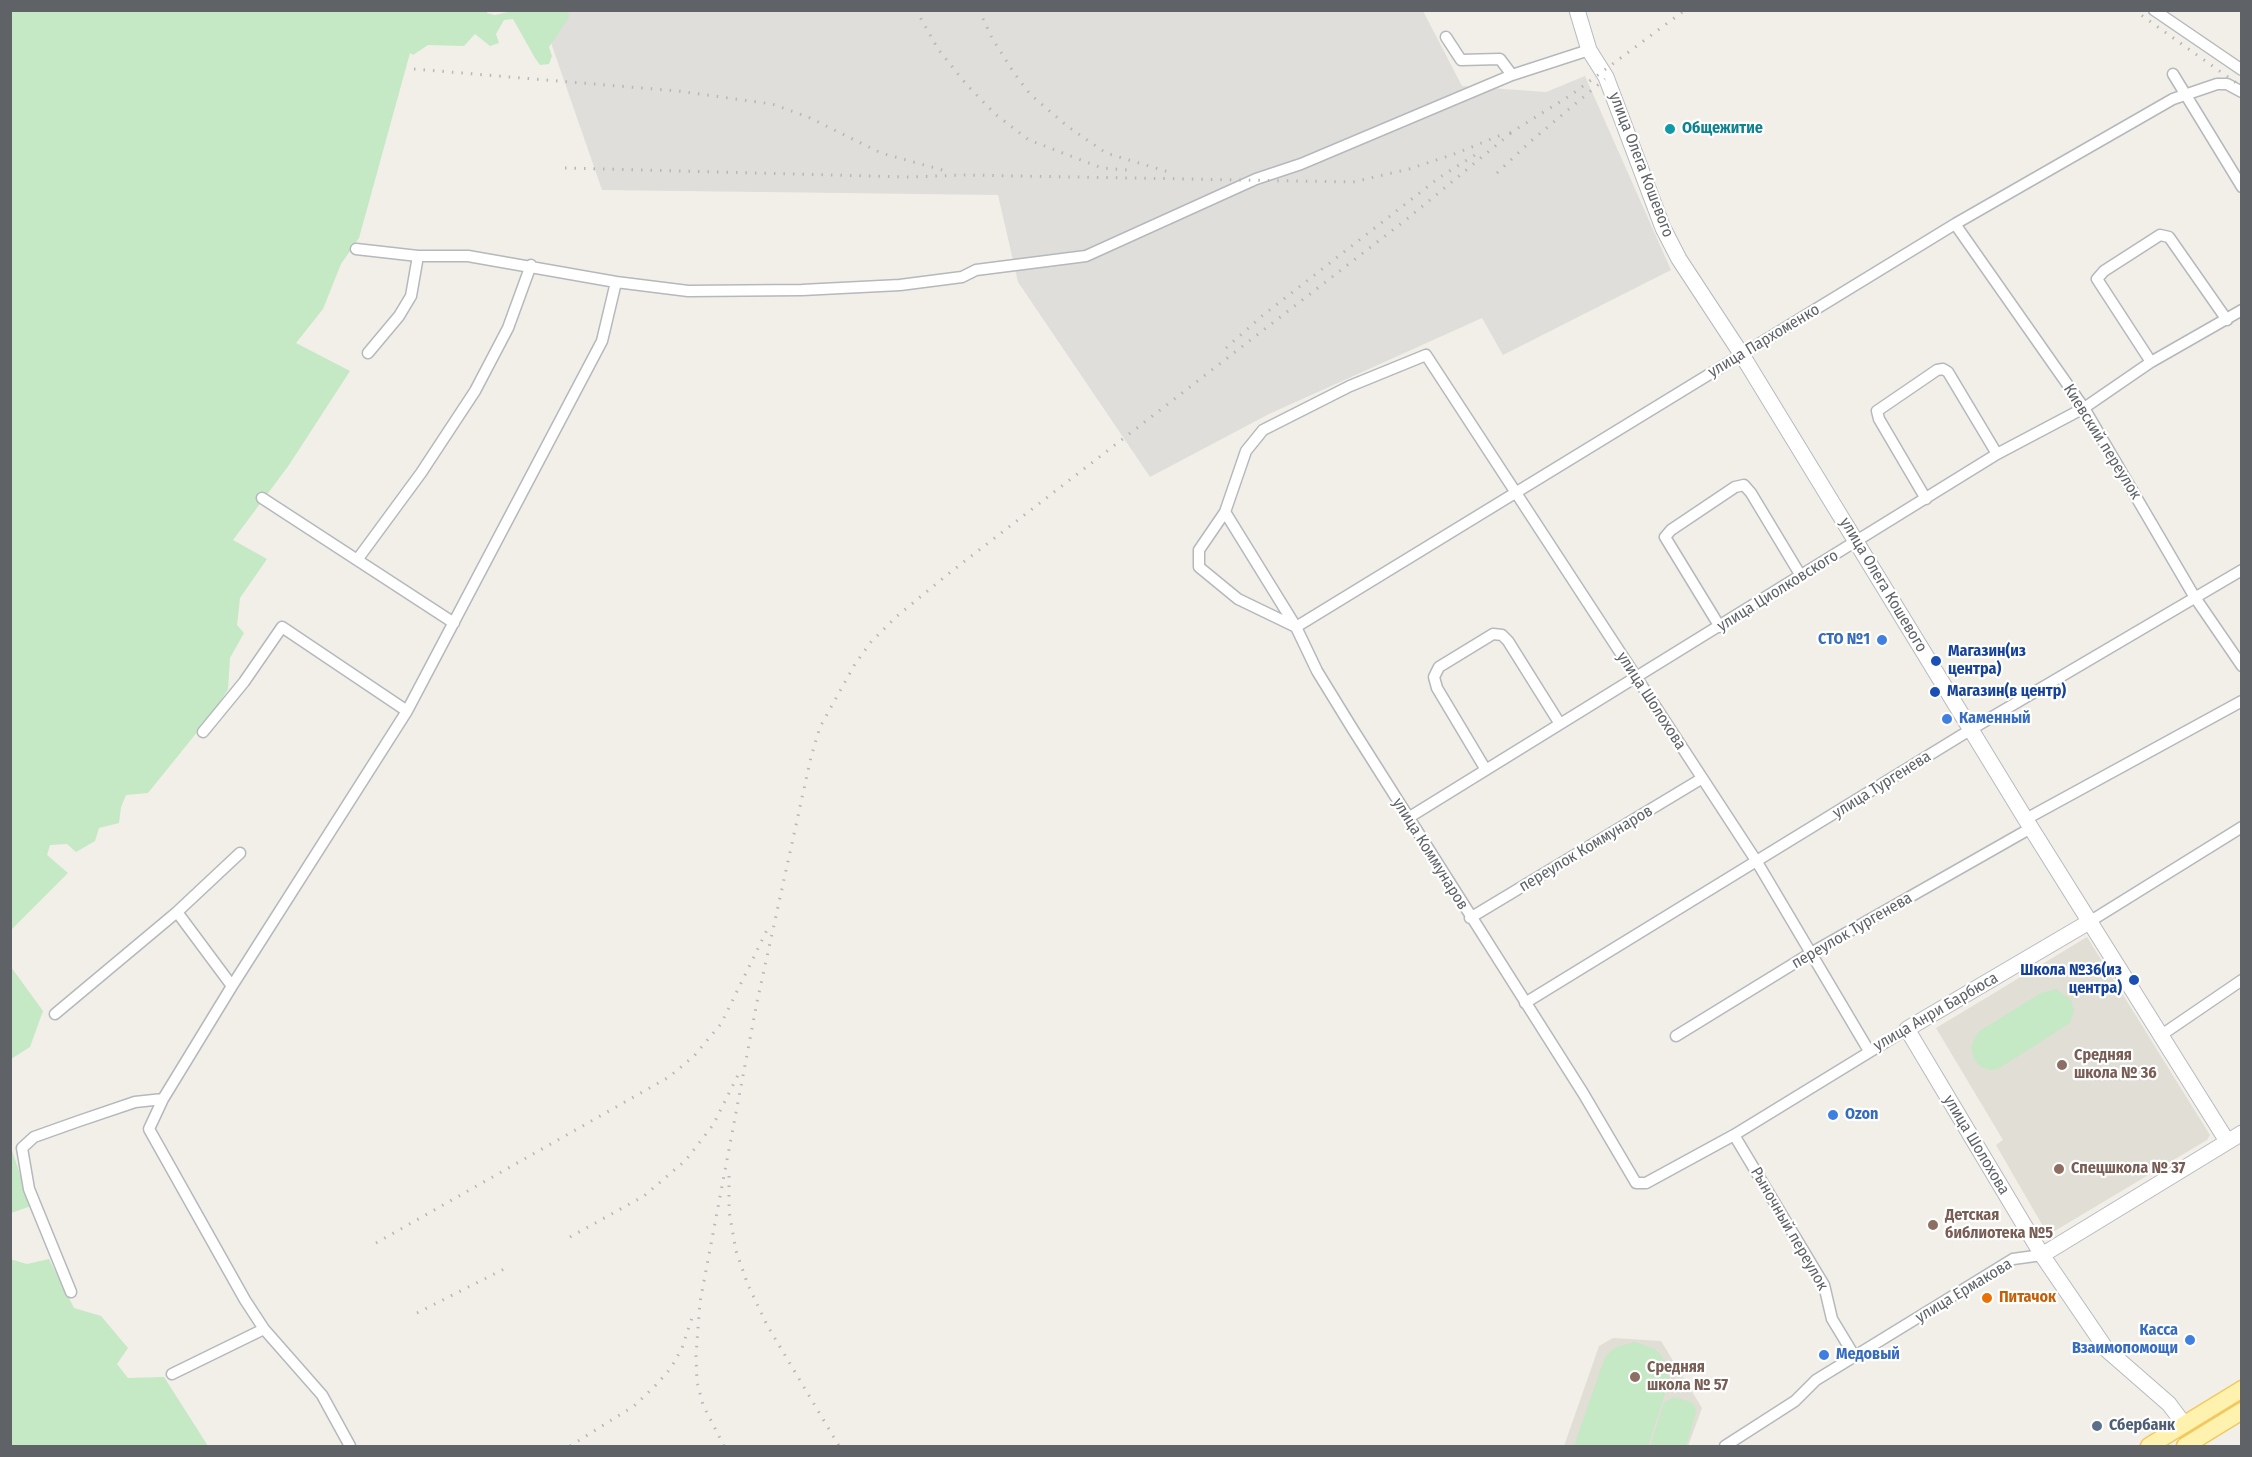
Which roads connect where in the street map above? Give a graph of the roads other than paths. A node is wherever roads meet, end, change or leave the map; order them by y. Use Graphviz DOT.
graph roads {
  1 [pos="1577,10"];
  2 [pos="2154,10"];
  3 [pos="1446,37"];
  4 [pos="1589,50"];
  5 [pos="2241,70"];
  6 [pos="2174,74"];
  7 [pos="1512,75"];
  8 [pos="2241,92"];
  9 [pos="2185,94"];
  10 [pos="2241,187"];
  11 [pos="1955,224"];
  12 [pos="356,249"];
  13 [pos="418,256"];
  14 [pos="531,265"];
  15 [pos="616,282"];
  16 [pos="2241,310"];
  17 [pos="2227,320"];
  18 [pos="368,353"];
  19 [pos="1742,355"];
  20 [pos="2151,362"];
  21 [pos="2084,408"];
  22 [pos="1997,454"];
  23 [pos="1516,491"];
  24 [pos="262,498"];
  25 [pos="1926,499"];
  26 [pos="1225,512"];
  27 [pos="1858,541"];
  28 [pos="357,560"];
  29 [pos="2241,570"];
  30 [pos="1801,576"];
  31 [pos="2194,596"];
  32 [pos="454,623"];
  33 [pos="1296,627"];
  34 [pos="1720,627"];
  35 [pos="2241,666"];
  36 [pos="1636,678"];
  37 [pos="2241,701"];
  38 [pos="408,711"];
  39 [pos="1560,724"];
  40 [pos="1970,730"];
  41 [pos="203,732"];
  42 [pos="1486,770"];
  43 [pos="1701,779"];
  44 [pos="1408,818"];
  45 [pos="2028,824"];
  46 [pos="2241,827"];
  47 [pos="240,853"];
  48 [pos="1757,862"];
  49 [pos="177,912"];
  50 [pos="1470,918"];
  51 [pos="2089,922"];
  52 [pos="1811,953"];
  53 [pos="2241,980"];
  54 [pos="232,986"];
  55 [pos="1525,1003"];
  56 [pos="55,1014"];
  57 [pos="1907,1029"];
  58 [pos="1676,1036"];
  59 [pos="2160,1036"];
  60 [pos="1869,1051"];
  61 [pos="163,1100"];
  62 [pos="2241,1132"];
  63 [pos="1734,1135"];
  64 [pos="2228,1141"];
  65 [pos="1630,1174"];
  66 [pos="2042,1255"];
  67 [pos="71,1292"];
  68 [pos="264,1329"];
  69 [pos="1855,1357"];
  70 [pos="172,1374"];
  71 [pos="2241,1389"];
  72 [pos="2241,1411"];
  73 [pos="2184,1424"];
  74 [pos="2192,1445"];
  75 [pos="350,1446"];
  76 [pos="1725,1446"];
  77 [pos="2149,1446"];
  1 -- 4 [label="street, улица Олега Кошевого"];
  2 -- 5 [label="street"];
  3 -- 7 [label="street"];
  4 -- 7 [label="street"];
  4 -- 19 [label="street, улица Олега Кошевого"];
  6 -- 9 [label="street"];
  7 -- 15 [label="street"];
  8 -- 9 [label="street, улица Пархоменко"];
  9 -- 10 [label="street"];
  9 -- 11 [label="street, улица Пархоменко"];
  11 -- 19 [label="street, улица Пархоменко"];
  11 -- 21 [label="street, Киевский переулок"];
  12 -- 13 [label="street"];
  13 -- 14 [label="street"];
  13 -- 18 [label="street"];
  14 -- 15 [label="street"];
  14 -- 28 [label="street"];
  15 -- 32 [label="street"];
  16 -- 17 [label="street, улица Циолковского"];
  17 -- 20 [label="street, улица Циолковского"];
  17 -- 20 [label="street"];
  19 -- 23 [label="street, улица Пархоменко"];
  19 -- 27 [label="street, улица Олега Кошевого"];
  20 -- 21 [label="street, улица Циолковского"];
  21 -- 22 [label="street, улица Циолковского"];
  21 -- 31 [label="street, Киевский переулок"];
  22 -- 25 [label="street, улица Циолковского"];
  22 -- 25 [label="street"];
  23 -- 26 [label="street, улица Шолохова"];
  23 -- 33 [label="street, улица Пархоменко"];
  23 -- 36 [label="street, улица Шолохова"];
  24 -- 28 [label="street"];
  25 -- 27 [label="street, улица Циолковского"];
  26 -- 33 [label="street, улица Коммунаров"];
  26 -- 33 [label="street"];
  27 -- 30 [label="street, улица Циолковского"];
  27 -- 40 [label="street, улица Олега Кошевого"];
  28 -- 32 [label="street"];
  29 -- 31 [label="street, улица Тургенева"];
  30 -- 34 [label="street, улица Циолковского"];
  30 -- 34 [label="street"];
  31 -- 35 [label="street, Киевский переулок"];
  31 -- 40 [label="street, улица Тургенева"];
  32 -- 38 [label="street"];
  33 -- 44 [label="street, улица Коммунаров"];
  34 -- 36 [label="street, улица Циолковского"];
  36 -- 39 [label="street, улица Циолковского"];
  36 -- 43 [label="street, улица Шолохова"];
  37 -- 45 [label="street, переулок Тургенева"];
  38 -- 41 [label="street"];
  38 -- 54 [label="street"];
  39 -- 42 [label="street, улица Циолковского"];
  39 -- 42 [label="street"];
  40 -- 45 [label="street, улица Олега Кошевого"];
  40 -- 48 [label="street, улица Тургенева"];
  42 -- 44 [label="street, улица Циолковского"];
  43 -- 48 [label="street, улица Шолохова"];
  43 -- 50 [label="street, переулок Коммунаров"];
  44 -- 50 [label="street, улица Коммунаров"];
  45 -- 51 [label="street, улица Олега Кошевого"];
  45 -- 52 [label="street, переулок Тургенева"];
  46 -- 51 [label="street, улица Анри Барбюса"];
  47 -- 49 [label="street"];
  48 -- 52 [label="street, улица Шолохова"];
  48 -- 55 [label="street, улица Тургенева"];
  49 -- 54 [label="street"];
  49 -- 56 [label="street"];
  50 -- 55 [label="street, улица Коммунаров"];
  51 -- 57 [label="street, улица Анри Барбюса"];
  51 -- 59 [label="street, улица Олега Кошевого"];
  52 -- 58 [label="street, переулок Тургенева"];
  52 -- 60 [label="street, улица Шолохова"];
  53 -- 59 [label="street"];
  54 -- 61 [label="street"];
  55 -- 65 [label="street, улица Коммунаров"];
  57 -- 60 [label="street, улица Анри Барбюса"];
  57 -- 66 [label="street, улица Шолохова"];
  59 -- 64 [label="street, улица Олега Кошевого"];
  60 -- 63 [label="street, улица Анри Барбюса"];
  61 -- 67 [label="street"];
  61 -- 68 [label="street"];
  62 -- 64 [label="street, улица Ермакова"];
  63 -- 65 [label="street, улица Анри Барбюса"];
  63 -- 69 [label="street, Рыночный переулок"];
  64 -- 66 [label="street, улица Ермакова"];
  66 -- 69 [label="street, улица Ермакова"];
  66 -- 73 [label="street, улица Шолохова"];
  68 -- 70 [label="street"];
  68 -- 75 [label="street"];
  69 -- 76 [label="street, улица Ермакова"];
  71 -- 73 [label="main road"];
  72 -- 74 [label="main road"];
  73 -- 74 [label="main road"];
  73 -- 77 [label="main road"];
}
